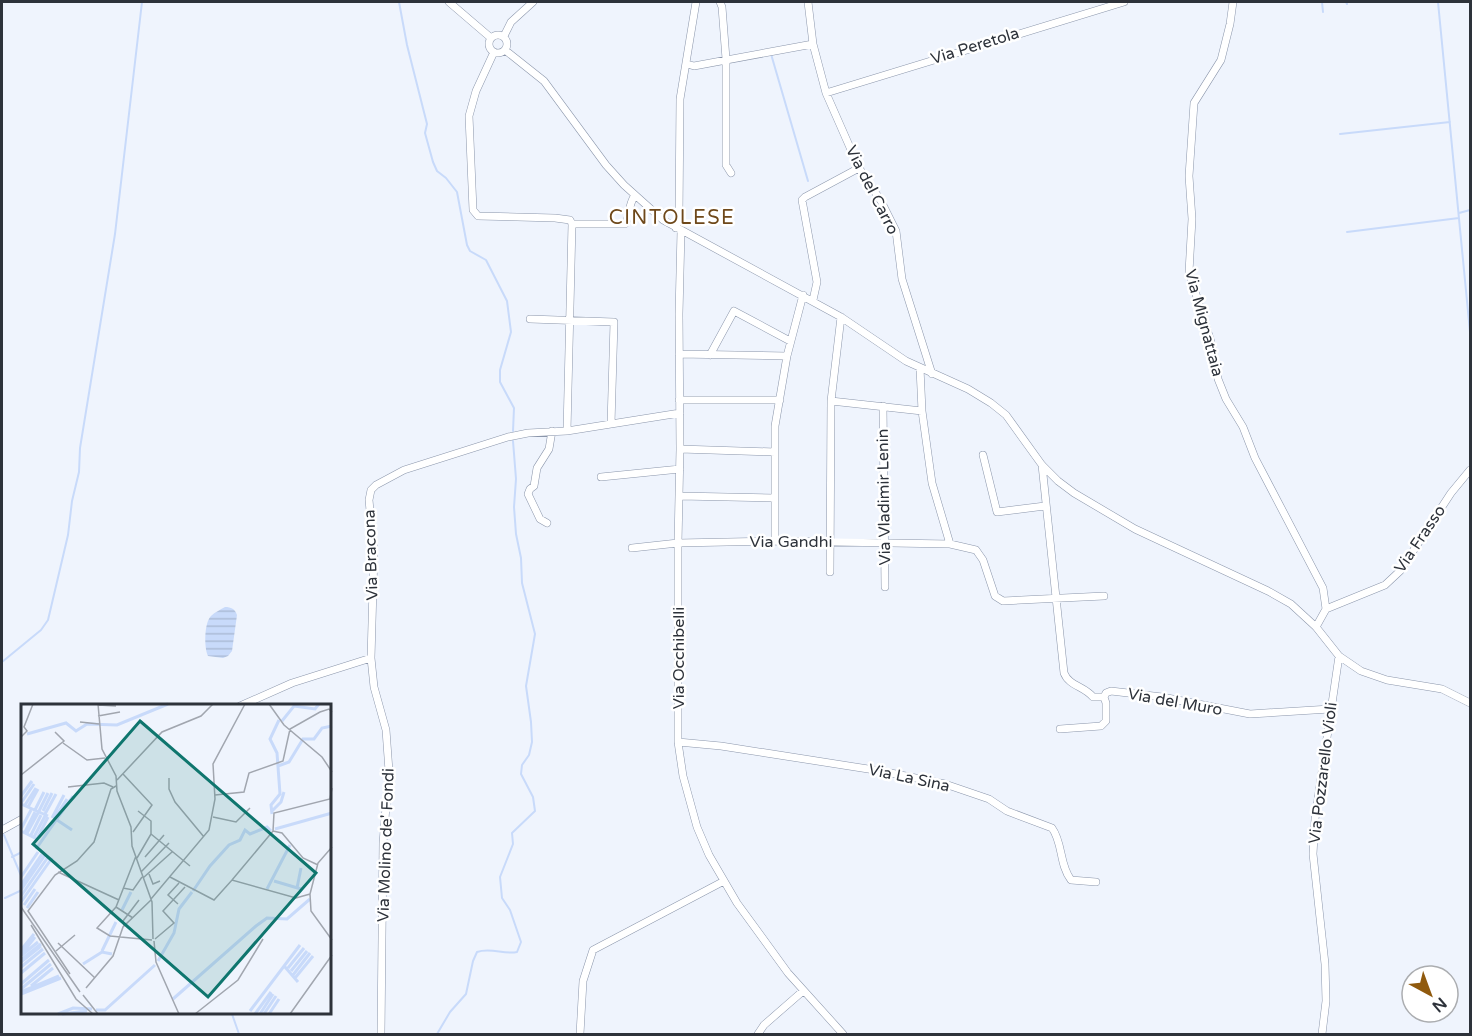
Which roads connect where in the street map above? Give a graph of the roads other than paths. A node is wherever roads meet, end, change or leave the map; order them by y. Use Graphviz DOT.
graph roads {
  1 [pos="449,2"];
  2 [pos="533,2"];
  3 [pos="696,2"];
  4 [pos="720,2"];
  5 [pos="808,2"];
  6 [pos="1124,2"];
  7 [pos="1233,2"];
  8 [pos="504,36"];
  9 [pos="491,38"];
  10 [pos="813,44"];
  11 [pos="505,50"];
  12 [pos="494,52"];
  13 [pos="726,59"];
  14 [pos="687,64"];
  15 [pos="826,93"];
  16 [pos="860,168"];
  17 [pos="731,173"];
  18 [pos="635,195"];
  19 [pos="572,224"];
  20 [pos="678,230"];
  21 [pos="803,295"];
  22 [pos="813,300"];
  23 [pos="841,317"];
  24 [pos="530,319"];
  25 [pos="569,320"];
  26 [pos="790,341"];
  27 [pos="679,354"];
  28 [pos="710,355"];
  29 [pos="787,356"];
  30 [pos="920,368"];
  31 [pos="932,374"];
  32 [pos="679,400"];
  33 [pos="780,400"];
  34 [pos="831,401"];
  35 [pos="884,406"];
  36 [pos="922,411"];
  37 [pos="680,413"];
  38 [pos="611,424"];
  39 [pos="552,431"];
  40 [pos="567,431"];
  41 [pos="681,449"];
  42 [pos="775,452"];
  43 [pos="983,455"];
  44 [pos="1042,465"];
  45 [pos="680,468"];
  46 [pos="1470,470"];
  47 [pos="601,477"];
  48 [pos="680,495"];
  49 [pos="775,498"];
  50 [pos="1045,506"];
  51 [pos="548,523"];
  52 [pos="775,541"];
  53 [pos="884,541"];
  54 [pos="830,542"];
  55 [pos="678,543"];
  56 [pos="950,544"];
  57 [pos="632,548"];
  58 [pos="830,572"];
  59 [pos="885,588"];
  60 [pos="1104,596"];
  61 [pos="1055,598"];
  62 [pos="1326,609"];
  63 [pos="1316,627"];
  64 [pos="1339,656"];
  65 [pos="371,658"];
  66 [pos="1104,697"];
  67 [pos="1470,703"];
  68 [pos="244,704"];
  69 [pos="1330,709"];
  70 [pos="1060,729"];
  71 [pos="678,742"];
  72 [pos="21,820"];
  73 [pos="2,830"];
  74 [pos="724,881"];
  75 [pos="1096,882"];
  76 [pos="803,992"];
  77 [pos="381,1035"];
  78 [pos="580,1035"];
  79 [pos="758,1035"];
  80 [pos="843,1035"];
  81 [pos="1322,1035"];
  1 -- 9 [label="street"];
  2 -- 8 [label="street"];
  3 -- 14 [label="street, Via Occhibelli"];
  4 -- 13 [label="street"];
  5 -- 10 [label="street, Via del Carro"];
  6 -- 15 [label="street, Via Peretola"];
  7 -- 62 [label="street, Via Mignattaia"];
  8 -- 9 [label="street"];
  8 -- 11 [label="street"];
  9 -- 12 [label="street"];
  10 -- 13 [label="street"];
  10 -- 15 [label="street, Via del Carro"];
  11 -- 12 [label="street"];
  11 -- 18 [label="street"];
  12 -- 19 [label="street"];
  13 -- 14 [label="street"];
  13 -- 17 [label="street"];
  14 -- 20 [label="street, Via Occhibelli"];
  15 -- 16 [label="street, Via del Carro"];
  16 -- 22 [label="street"];
  16 -- 31 [label="street, Via del Carro"];
  18 -- 19 [label="street"];
  18 -- 20 [label="street"];
  19 -- 25 [label="street"];
  20 -- 21 [label="street"];
  20 -- 27 [label="street, Via Occhibelli"];
  21 -- 22 [label="street"];
  21 -- 26 [label="street"];
  22 -- 23 [label="street"];
  23 -- 30 [label="street"];
  23 -- 34 [label="street"];
  24 -- 25 [label="street"];
  25 -- 38 [label="street"];
  25 -- 40 [label="street"];
  26 -- 28 [label="street"];
  26 -- 29 [label="street"];
  27 -- 28 [label="street"];
  27 -- 32 [label="street, Via Occhibelli"];
  28 -- 29 [label="street"];
  29 -- 33 [label="street"];
  30 -- 31 [label="street"];
  30 -- 36 [label="street"];
  31 -- 44 [label="street"];
  32 -- 33 [label="street"];
  32 -- 37 [label="street, Via Occhibelli"];
  33 -- 42 [label="street"];
  34 -- 35 [label="street"];
  34 -- 54 [label="street"];
  35 -- 36 [label="street"];
  35 -- 53 [label="street, Via Vladimir Lenin"];
  36 -- 56 [label="street"];
  37 -- 38 [label="street, Via Bracona"];
  37 -- 41 [label="street, Via Occhibelli"];
  38 -- 40 [label="street, Via Bracona"];
  39 -- 40 [label="street, Via Bracona"];
  39 -- 51 [label="street"];
  39 -- 65 [label="street, Via Bracona"];
  41 -- 42 [label="street"];
  41 -- 45 [label="street, Via Occhibelli"];
  42 -- 49 [label="street"];
  43 -- 50 [label="street"];
  44 -- 50 [label="street, Via del Muro"];
  44 -- 63 [label="street"];
  45 -- 47 [label="street"];
  45 -- 48 [label="street, Via Occhibelli"];
  46 -- 62 [label="street, Via Frasso"];
  48 -- 49 [label="street"];
  48 -- 55 [label="street, Via Occhibelli"];
  49 -- 52 [label="street"];
  50 -- 61 [label="street, Via del Muro"];
  52 -- 54 [label="street, Via Gandhi"];
  52 -- 55 [label="street, Via Gandhi"];
  53 -- 54 [label="street, Via Gandhi"];
  53 -- 56 [label="street, Via Gandhi"];
  53 -- 59 [label="street, Via Vladimir Lenin"];
  54 -- 58 [label="street"];
  55 -- 57 [label="street, Via Gandhi"];
  55 -- 71 [label="street, Via Occhibelli"];
  56 -- 61 [label="street, Via Gandhi"];
  60 -- 61 [label="street"];
  61 -- 66 [label="street, Via del Muro"];
  62 -- 63 [label="street"];
  63 -- 64 [label="street"];
  64 -- 67 [label="street"];
  64 -- 69 [label="street, Via Pozzarello Violi"];
  65 -- 68 [label="street"];
  65 -- 77 [label="street, Via Molino de' Fondi"];
  66 -- 69 [label="street, Via del Muro"];
  66 -- 70 [label="street"];
  69 -- 81 [label="street, Via Pozzarello Violi"];
  71 -- 74 [label="street, Via Occhibelli"];
  71 -- 75 [label="street, Via La Sina"];
  72 -- 73 [label="street"];
  74 -- 76 [label="street, Via Occhibelli"];
  74 -- 78 [label="street"];
  76 -- 79 [label="street"];
  76 -- 80 [label="street, Via Occhibelli"];
}
